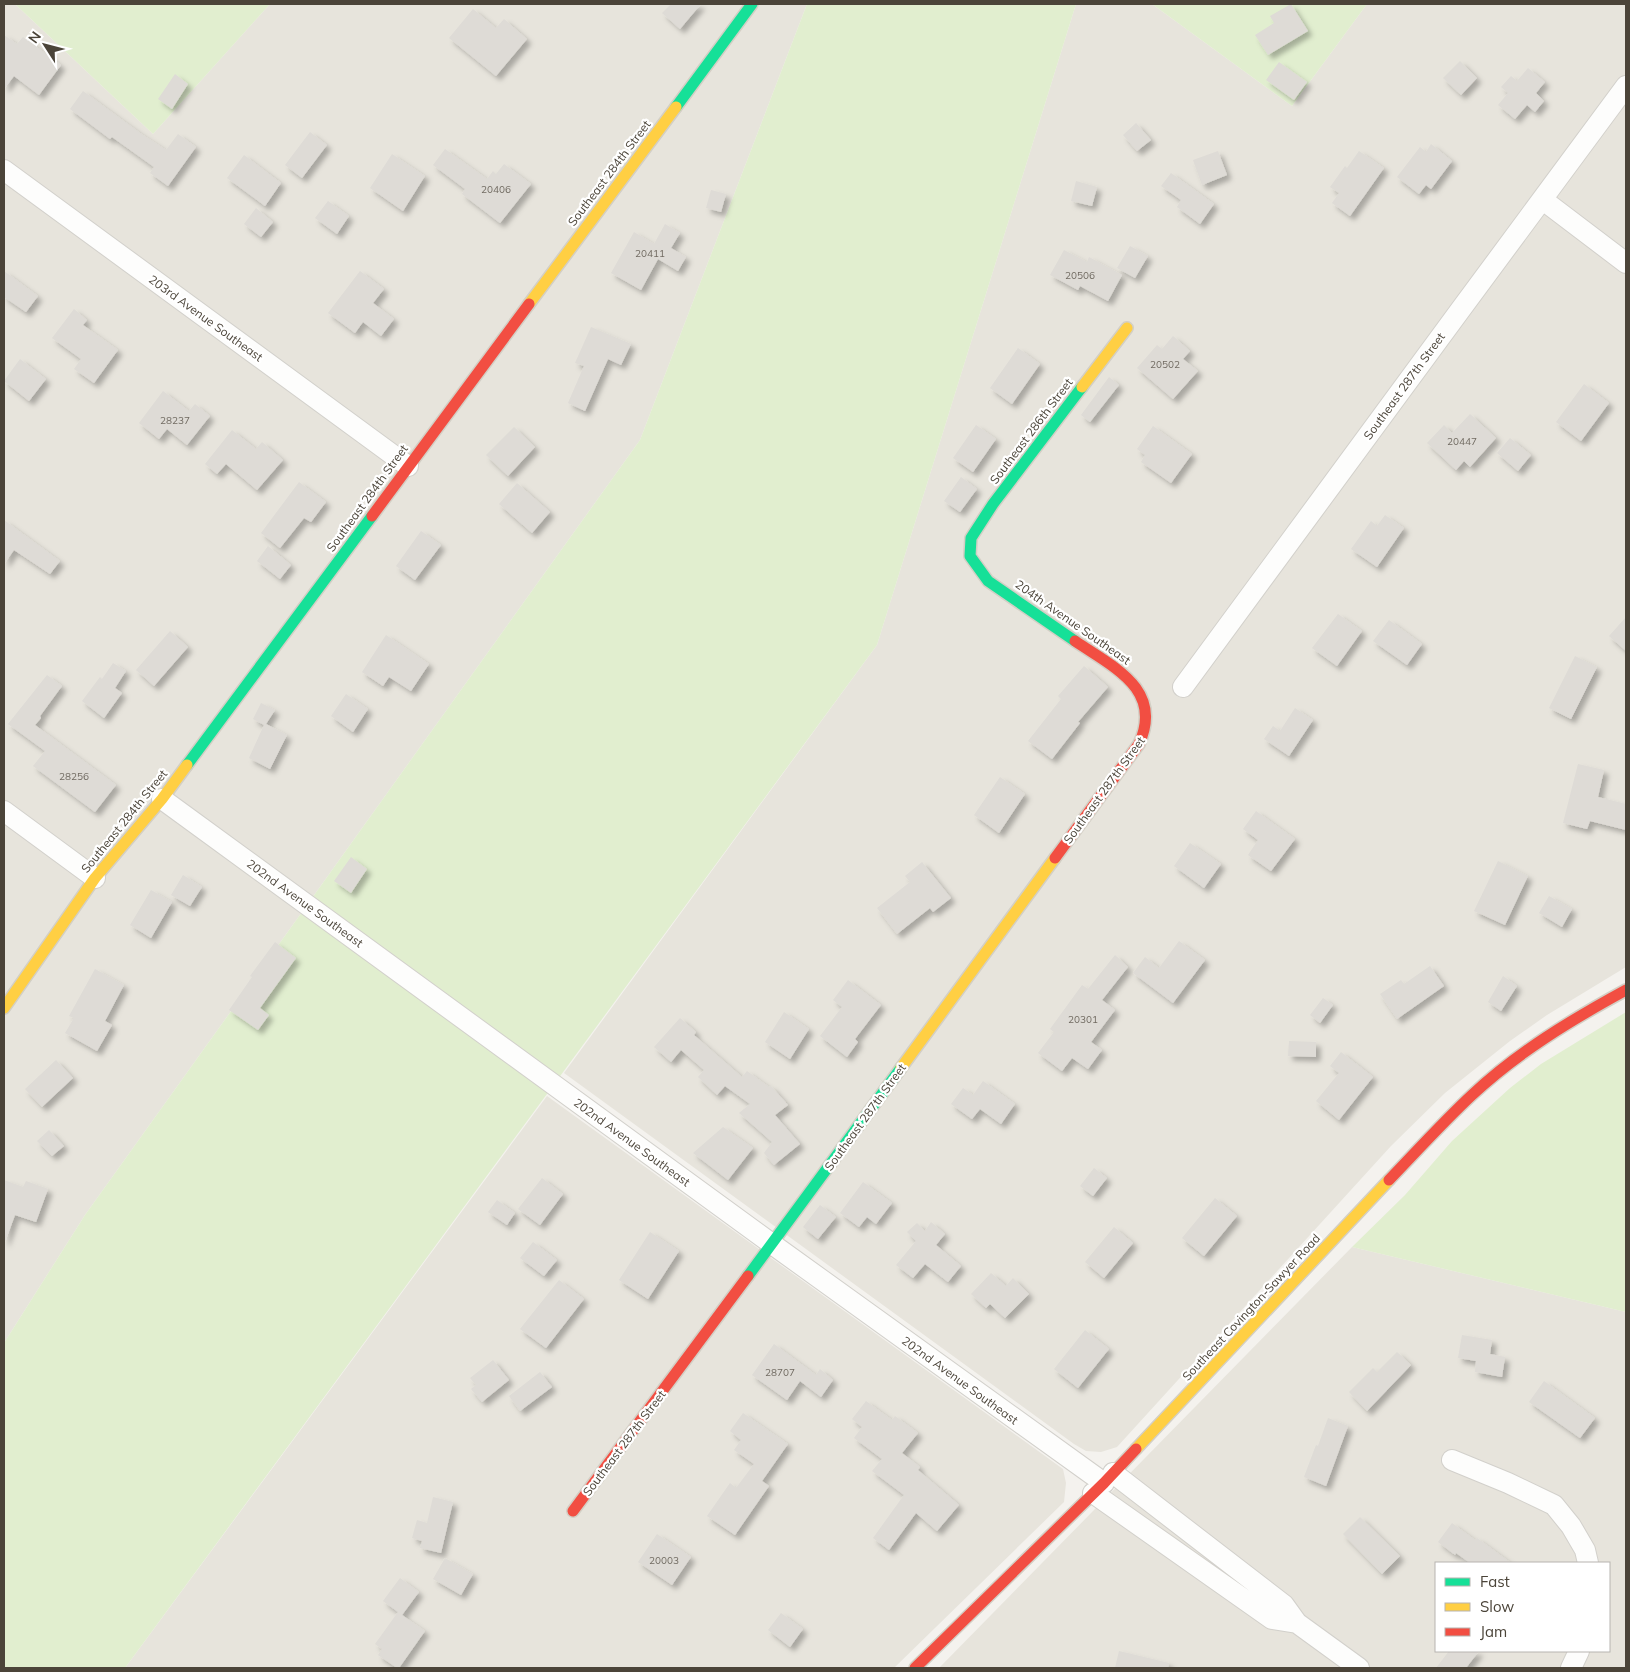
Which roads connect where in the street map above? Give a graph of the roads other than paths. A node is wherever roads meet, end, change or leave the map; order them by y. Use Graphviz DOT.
graph roads {
  1 [pos="752,4"];
  2 [pos="1626,86"];
  3 [pos="4,170"];
  4 [pos="1543,200"];
  5 [pos="1626,263"];
  6 [pos="1127,328"];
  7 [pos="408,466"];
  8 [pos="970,556"];
  9 [pos="1184,688"];
  10 [pos="1148,719"];
  11 [pos="162,799"];
  12 [pos="4,811"];
  13 [pos="96,878"];
  14 [pos="1626,990"];
  15 [pos="4,1008"];
  16 [pos="772,1244"];
  17 [pos="1452,1460"];
  18 [pos="1103,1483"];
  19 [pos="573,1511"];
  20 [pos="1588,1562"];
  21 [pos="1297,1623"];
  22 [pos="1579,1652"];
  23 [pos="915,1668"];
  24 [pos="1359,1668"];
  25 [pos="1571,1668"];
  1 -- 7 [label="street, Southeast 284th Street"];
  2 -- 4 [label="street, Southeast 287th Street"];
  3 -- 7 [label="street, 203rd Avenue Southeast"];
  4 -- 5 [label="street"];
  4 -- 9 [label="street, Southeast 287th Street"];
  6 -- 8 [label="street, Southeast 286th Street"];
  7 -- 11 [label="street, Southeast 284th Street"];
  8 -- 10 [label="street, 204th Avenue Southeast"];
  10 -- 16 [label="street, Southeast 287th Street"];
  11 -- 13 [label="street, Southeast 284th Street"];
  11 -- 16 [label="street, 202nd Avenue Southeast"];
  12 -- 13 [label="street"];
  13 -- 15 [label="street, Southeast 284th Street"];
  14 -- 18 [label="street, Southeast Covington-Sawyer Road"];
  16 -- 18 [label="street, 202nd Avenue Southeast"];
  16 -- 19 [label="street, Southeast 287th Street"];
  17 -- 20 [label="street"];
  18 -- 21 [label="street, 202nd Avenue Southeast"];
  18 -- 21 [label="street, 202nd Avenue Southeast"];
  18 -- 23 [label="street, Southeast Covington-Sawyer Road"];
  21 -- 24 [label="street, 202nd Avenue Southeast"];
  22 -- 25 [label="street"];
}
